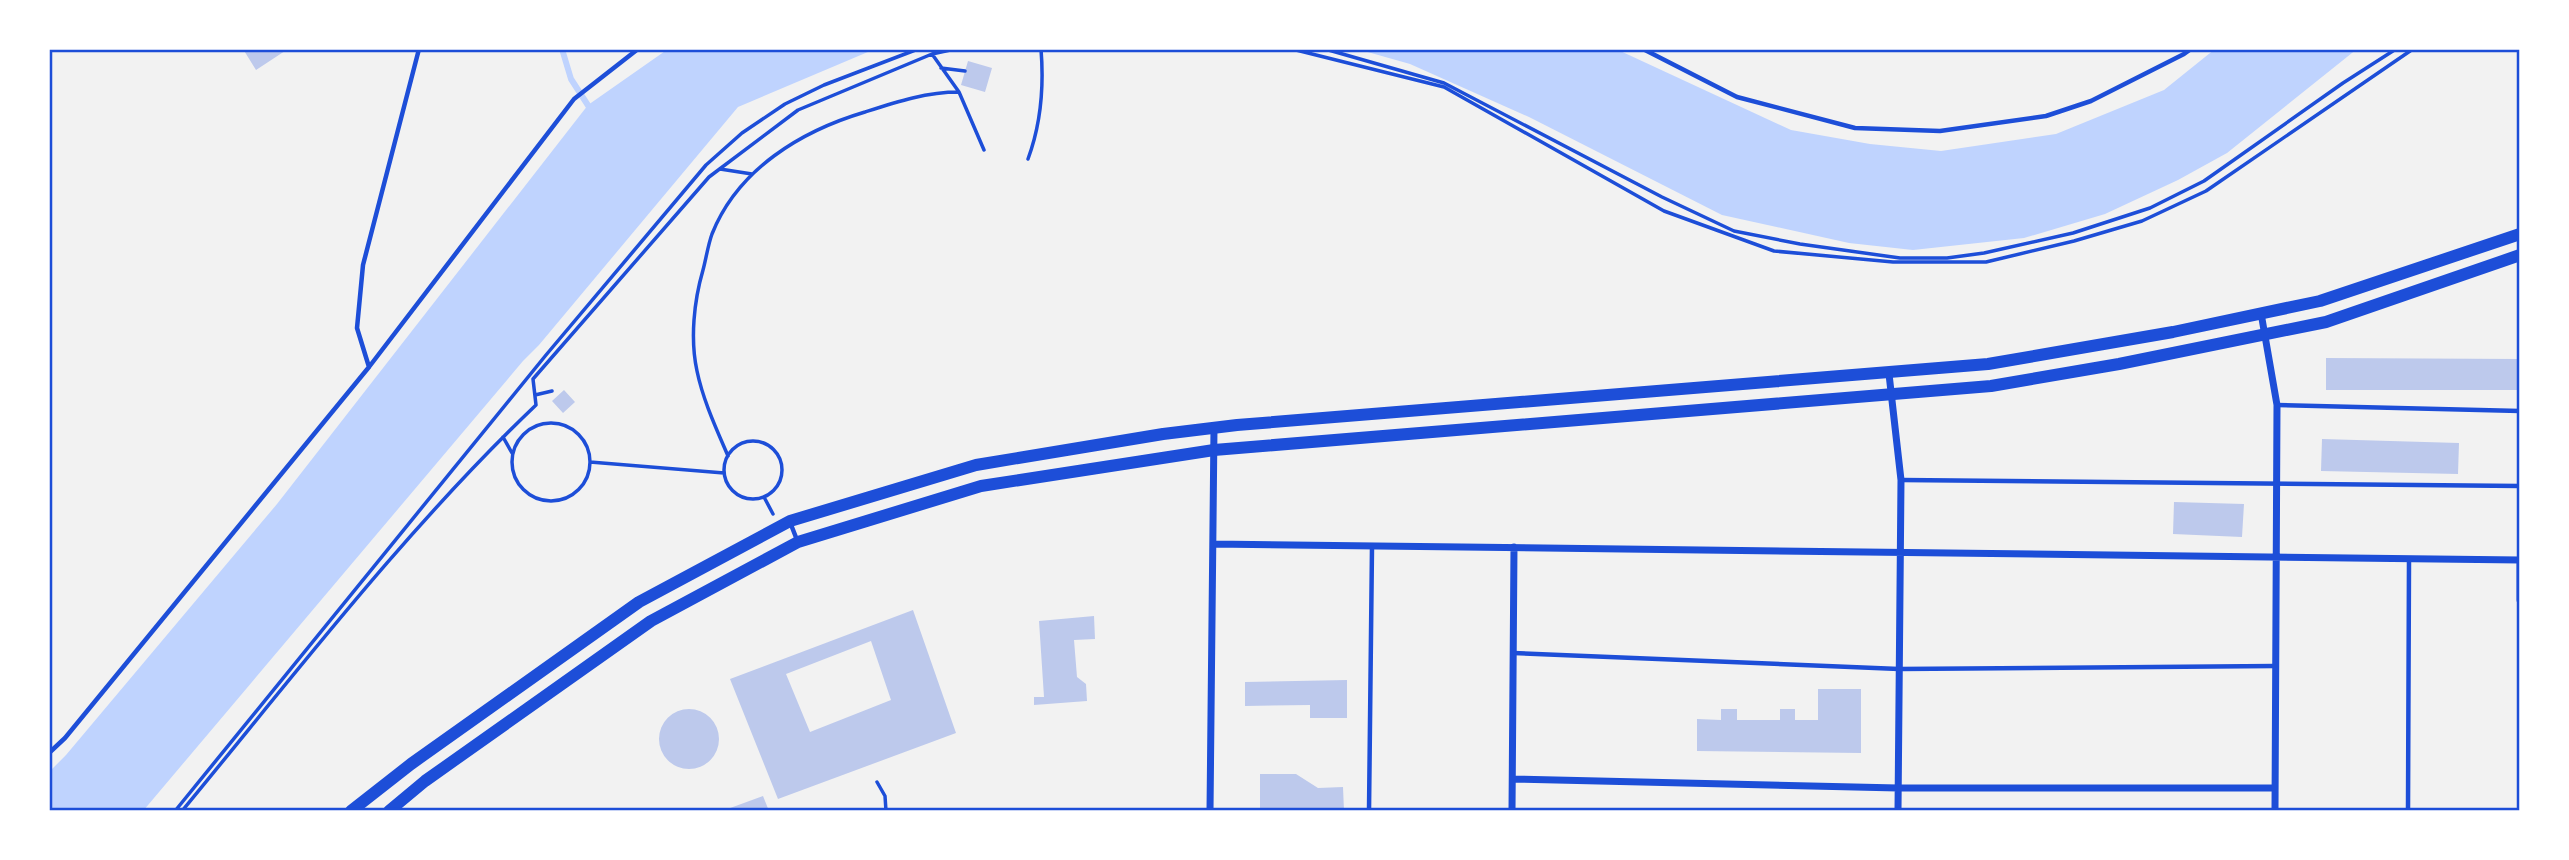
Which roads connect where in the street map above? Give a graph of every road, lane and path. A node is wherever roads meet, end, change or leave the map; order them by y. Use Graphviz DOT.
graph roads {
  1 [pos="419,49"];
  2 [pos="638,49"];
  3 [pos="918,49"];
  4 [pos="955,49"];
  5 [pos="1041,49"];
  6 [pos="1292,49"];
  7 [pos="1325,49"];
  8 [pos="1643,49"];
  9 [pos="2191,49"];
  10 [pos="2396,49"];
  11 [pos="2413,49"];
  12 [pos="932,54"];
  13 [pos="942,68"];
  14 [pos="965,71"];
  15 [pos="958,92"];
  16 [pos="984,150"];
  17 [pos="1028,159"];
  18 [pos="720,169"];
  19 [pos="752,174"];
  20 [pos="2520,234"];
  21 [pos="2520,255"];
  22 [pos="2261,313"];
  23 [pos="2265,335"];
  24 [pos="369,367"];
  25 [pos="1889,374"];
  26 [pos="552,391"];
  27 [pos="535,395"];
  28 [pos="1892,396"];
  29 [pos="2277,405"];
  30 [pos="2520,411"];
  31 [pos="1214,428"];
  32 [pos="503,437"];
  33 [pos="1214,450"];
  34 [pos="512,453"];
  35 [pos="727,456"];
  36 [pos="590,462"];
  37 [pos="724,473"];
  38 [pos="1901,480"];
  39 [pos="2277,483"];
  40 [pos="2520,486"];
  41 [pos="790,521"];
  42 [pos="798,542"];
  43 [pos="1213,544"];
  44 [pos="1372,546"];
  45 [pos="1514,547"];
  46 [pos="1899,552"];
  47 [pos="2277,557"];
  48 [pos="2409,558"];
  49 [pos="2520,560"];
  50 [pos="2520,600"];
  51 [pos="1513,653"];
  52 [pos="2275,666"];
  53 [pos="1899,669"];
  54 [pos="49,753"];
  55 [pos="1513,779"];
  56 [pos="877,782"];
  57 [pos="1898,788"];
  58 [pos="2275,788"];
  59 [pos="175,811"];
  60 [pos="181,811"];
  61 [pos="352,811"];
  62 [pos="389,811"];
  63 [pos="886,811"];
  64 [pos="1210,811"];
  65 [pos="1370,811"];
  66 [pos="1513,811"];
  67 [pos="1898,811"];
  68 [pos="2275,811"];
  69 [pos="2408,811"];
  1 -- 24 [label="lane"];
  2 -- 24 [label="lane"];
  3 -- 59 [label="path"];
  4 -- 12 [label="path"];
  5 -- 17 [label="path"];
  6 -- 11 [label="path"];
  7 -- 10 [label="path"];
  8 -- 9 [label="lane"];
  12 -- 13 [label="path"];
  12 -- 18 [label="path"];
  13 -- 14 [label="path"];
  13 -- 15 [label="path"];
  15 -- 16 [label="path"];
  15 -- 19 [label="path"];
  18 -- 19 [label="path"];
  18 -- 27 [label="path"];
  19 -- 35 [label="path"];
  20 -- 22 [label="street"];
  21 -- 23 [label="street"];
  22 -- 23 [label="street"];
  22 -- 25 [label="street"];
  23 -- 28 [label="street"];
  23 -- 29 [label="street"];
  24 -- 54 [label="lane"];
  25 -- 28 [label="street"];
  25 -- 31 [label="street"];
  26 -- 27 [label="path"];
  27 -- 32 [label="path"];
  28 -- 33 [label="street"];
  28 -- 38 [label="street"];
  29 -- 30 [label="lane"];
  29 -- 39 [label="street"];
  31 -- 33 [label="street"];
  31 -- 41 [label="street"];
  32 -- 34 [label="path"];
  32 -- 60 [label="path"];
  33 -- 42 [label="street"];
  33 -- 43 [label="street"];
  34 -- 36 [label="path"];
  34 -- 36 [label="path"];
  35 -- 37 [label="path"];
  35 -- 37 [label="path"];
  36 -- 37 [label="path"];
  38 -- 39 [label="lane"];
  38 -- 46 [label="street"];
  39 -- 40 [label="lane"];
  39 -- 47 [label="street"];
  41 -- 42 [label="lane"];
  41 -- 61 [label="street"];
  42 -- 62 [label="street"];
  43 -- 44 [label="street"];
  43 -- 64 [label="street"];
  44 -- 45 [label="street"];
  44 -- 65 [label="lane"];
  45 -- 46 [label="street"];
  45 -- 51 [label="street"];
  46 -- 47 [label="street"];
  46 -- 53 [label="street"];
  47 -- 48 [label="street"];
  47 -- 52 [label="street"];
  48 -- 49 [label="street"];
  48 -- 69 [label="lane"];
  49 -- 50 [label="street"];
  51 -- 53 [label="lane"];
  51 -- 55 [label="street"];
  52 -- 53 [label="lane"];
  52 -- 58 [label="street"];
  53 -- 57 [label="street"];
  55 -- 57 [label="street"];
  55 -- 66 [label="street"];
  56 -- 63 [label="path"];
  57 -- 58 [label="street"];
  57 -- 67 [label="street"];
  58 -- 68 [label="street"];
}
